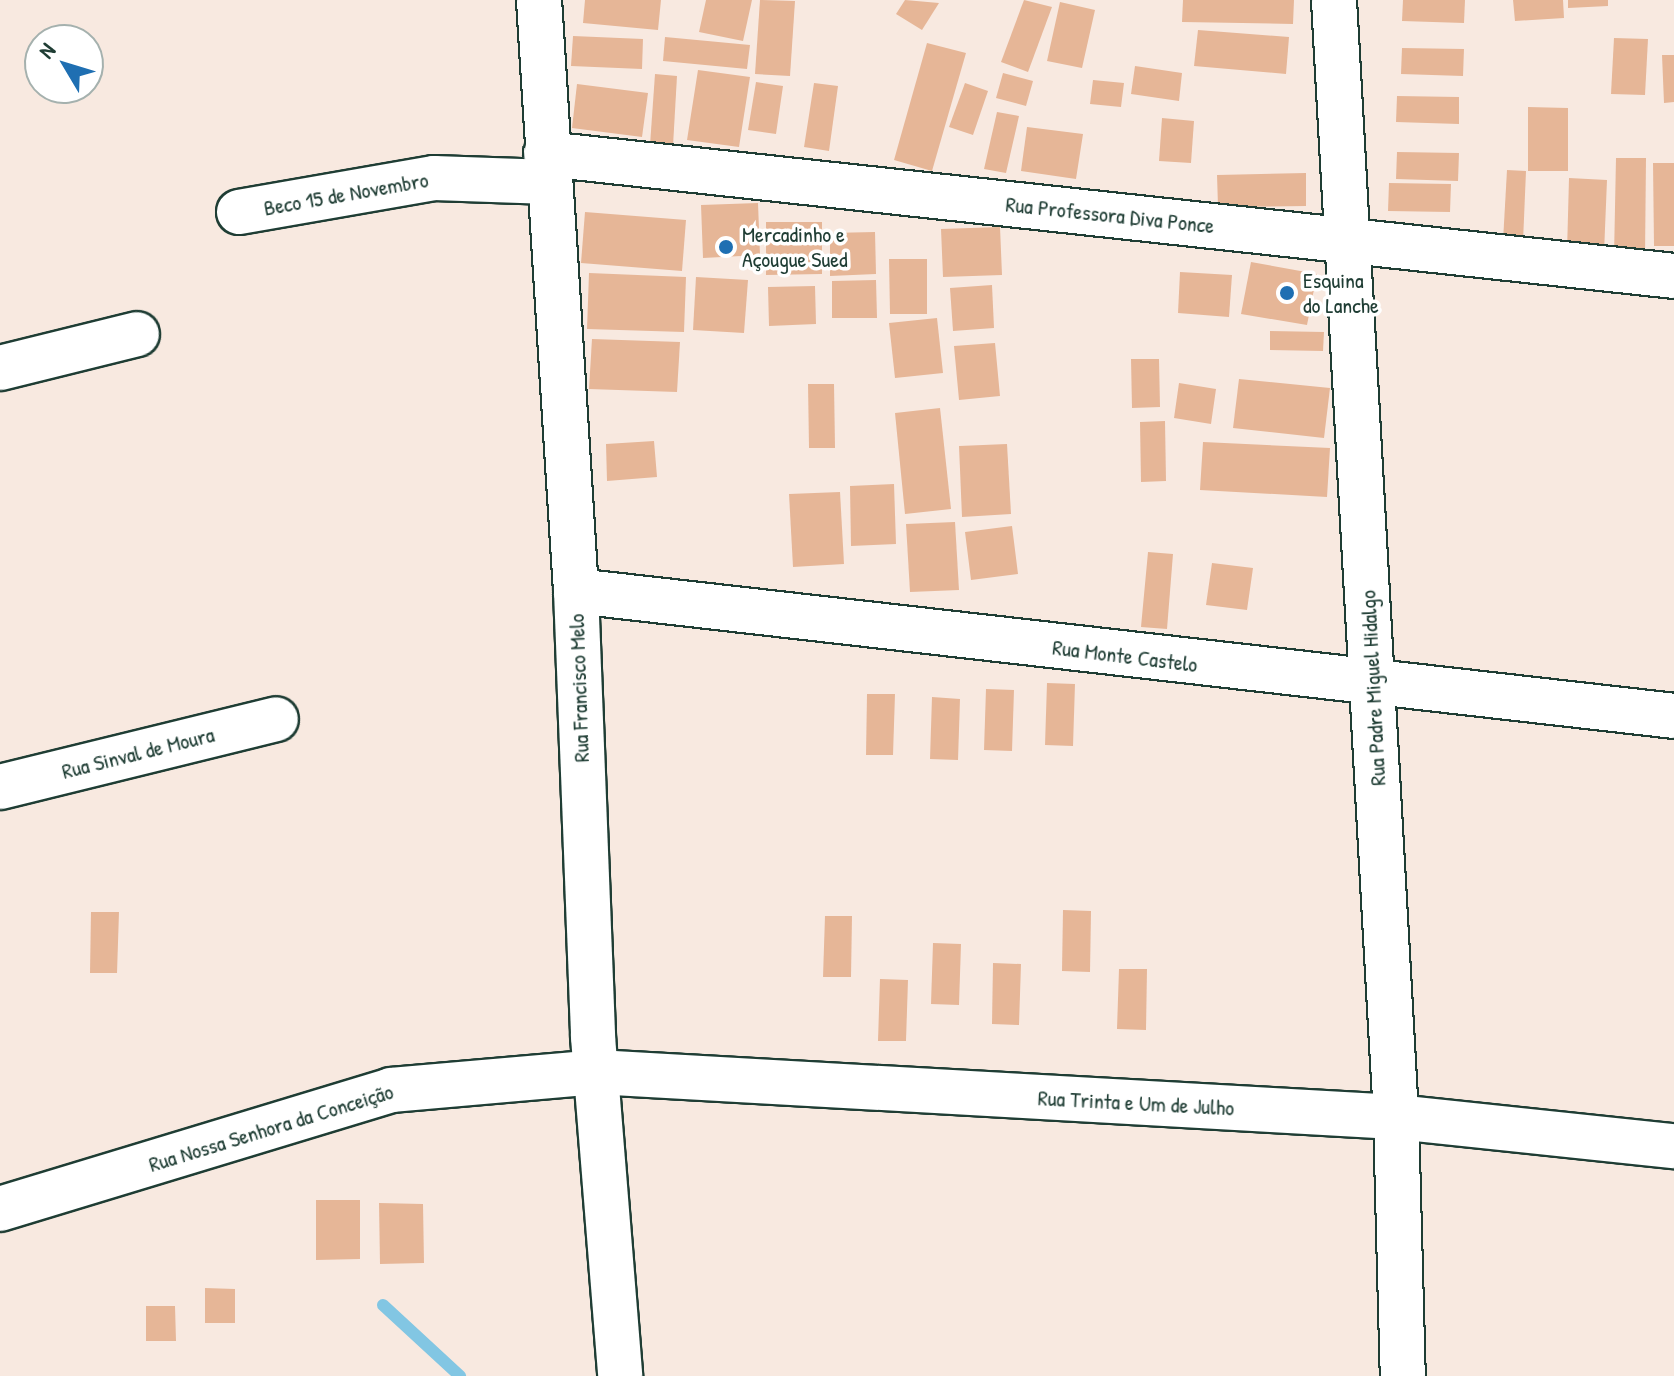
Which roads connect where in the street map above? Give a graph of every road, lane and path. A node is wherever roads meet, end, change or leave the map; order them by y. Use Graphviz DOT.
graph roads {
  1 [pos="539,0"];
  2 [pos="1334,0"];
  3 [pos="548,168"];
  4 [pos="239,212"];
  5 [pos="1345,240"];
  6 [pos="1674,276"];
  7 [pos="137,334"];
  8 [pos="0,368"];
  9 [pos="576,591"];
  10 [pos="1374,685"];
  11 [pos="1674,716"];
  12 [pos="276,719"];
  13 [pos="0,787"];
  14 [pos="596,1072"];
  15 [pos="1396,1117"];
  16 [pos="1674,1146"];
  17 [pos="0,1209"];
  18 [pos="620,1376"];
  19 [pos="1403,1376"];
  1 -- 3 [label="street, Rua Francisco Melo"];
  2 -- 5 [label="street, Rua Padre Miguel Hidalgo"];
  3 -- 4 [label="street, Beco 15 de Novembro"];
  3 -- 5 [label="street, Rua Professora Diva Ponce"];
  3 -- 9 [label="street, Rua Francisco Melo"];
  5 -- 6 [label="street, Rua Professora Diva Ponce"];
  5 -- 10 [label="street, Rua Padre Miguel Hidalgo"];
  7 -- 8 [label="street"];
  9 -- 10 [label="street, Rua Monte Castelo"];
  9 -- 14 [label="street, Rua Francisco Melo"];
  10 -- 11 [label="street, Rua Monte Castelo"];
  10 -- 15 [label="street, Rua Padre Miguel Hidalgo"];
  12 -- 13 [label="street, Rua Sinval de Moura"];
  14 -- 15 [label="street, Rua Trinta e Um de Julho"];
  14 -- 17 [label="street, Rua Nossa Senhora da Conceição"];
  14 -- 18 [label="street, Rua Francisco Melo"];
  15 -- 16 [label="street, Rua Trinta e Um de Julho"];
  15 -- 19 [label="street, Rua Padre Miguel Hidalgo"];
}
